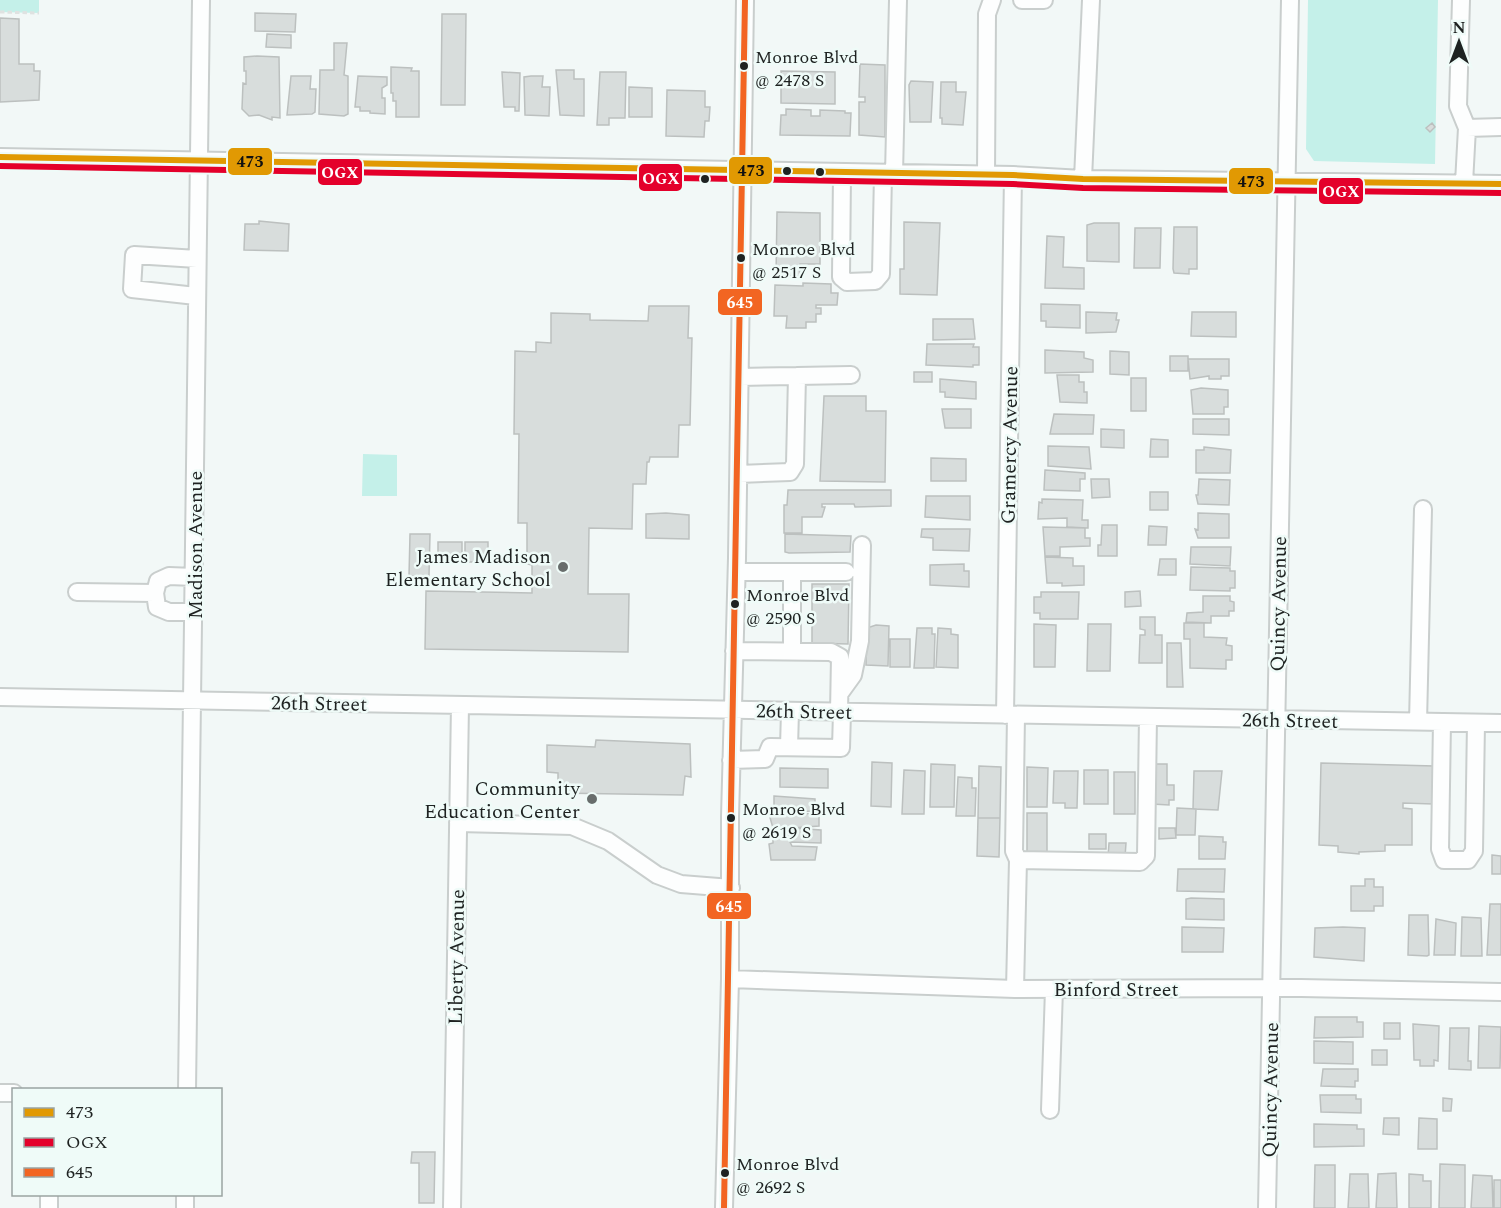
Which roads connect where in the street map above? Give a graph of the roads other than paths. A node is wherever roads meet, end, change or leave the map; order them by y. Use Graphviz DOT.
graph roads {
  1 [pos="201,0"];
  2 [pos="745,0"];
  3 [pos="898,0"];
  4 [pos="992,0"];
  5 [pos="1022,0"];
  6 [pos="1044,0"];
  7 [pos="1091,0"];
  8 [pos="1290,0"];
  9 [pos="1461,0"];
  10 [pos="1501,127"];
  11 [pos="1467,128"];
  12 [pos="0,157"];
  13 [pos="197,161"];
  14 [pos="742,172"];
  15 [pos="842,173"];
  16 [pos="889,174"];
  17 [pos="986,175"];
  18 [pos="1013,175"];
  19 [pos="1083,179"];
  20 [pos="1287,180"];
  21 [pos="1464,183"];
  22 [pos="1501,184"];
  23 [pos="197,259"];
  24 [pos="196,296"];
  25 [pos="851,375"];
  26 [pos="797,376"];
  27 [pos="740,377"];
  28 [pos="739,474"];
  29 [pos="1423,509"];
  30 [pos="862,545"];
  31 [pos="737,572"];
  32 [pos="792,572"];
  33 [pos="846,572"];
  34 [pos="194,577"];
  35 [pos="77,592"];
  36 [pos="155,593"];
  37 [pos="194,612"];
  38 [pos="734,651"];
  39 [pos="792,651"];
  40 [pos="840,693"];
  41 [pos="0,697"];
  42 [pos="194,700"];
  43 [pos="460,705"];
  44 [pos="732,710"];
  45 [pos="790,711"];
  46 [pos="841,712"];
  47 [pos="1011,715"];
  48 [pos="1148,717"];
  49 [pos="1275,719"];
  50 [pos="1418,722"];
  51 [pos="1442,722"];
  52 [pos="1476,723"];
  53 [pos="1501,723"];
  54 [pos="789,747"];
  55 [pos="731,760"];
  56 [pos="458,823"];
  57 [pos="1018,860"];
  58 [pos="731,888"];
  59 [pos="730,979"];
  60 [pos="1015,989"];
  61 [pos="1054,989"];
  62 [pos="1272,990"];
  63 [pos="1501,992"];
  64 [pos="187,1088"];
  65 [pos="1050,1110"];
  66 [pos="452,1208"];
  67 [pos="724,1208"];
  68 [pos="1268,1208"];
  1 -- 13 [label="street, Madison Avenue"];
  2 -- 14 [label="street"];
  3 -- 16 [label="street"];
  4 -- 17 [label="street"];
  5 -- 6 [label="street"];
  7 -- 19 [label="street"];
  8 -- 20 [label="street, Quincy Avenue"];
  9 -- 11 [label="street"];
  10 -- 11 [label="street"];
  11 -- 21 [label="street"];
  12 -- 13 [label="street"];
  13 -- 14 [label="street"];
  13 -- 23 [label="street, Madison Avenue"];
  14 -- 15 [label="street"];
  14 -- 27 [label="street"];
  15 -- 16 [label="street"];
  15 -- 16 [label="street"];
  16 -- 17 [label="street"];
  17 -- 18 [label="street"];
  18 -- 19 [label="street"];
  18 -- 47 [label="street, Gramercy Avenue"];
  19 -- 20 [label="street"];
  20 -- 21 [label="street"];
  20 -- 49 [label="street, Quincy Avenue"];
  21 -- 22 [label="street"];
  23 -- 24 [label="street, Madison Avenue"];
  23 -- 24 [label="street"];
  24 -- 34 [label="street, Madison Avenue"];
  25 -- 26 [label="street"];
  26 -- 27 [label="street"];
  26 -- 28 [label="street"];
  27 -- 28 [label="street"];
  28 -- 31 [label="street"];
  29 -- 50 [label="street"];
  30 -- 40 [label="street"];
  31 -- 32 [label="street"];
  31 -- 38 [label="street"];
  32 -- 33 [label="street"];
  32 -- 39 [label="street"];
  34 -- 36 [label="street"];
  34 -- 37 [label="street, Madison Avenue"];
  35 -- 36 [label="street"];
  36 -- 37 [label="street"];
  37 -- 42 [label="street, Madison Avenue"];
  38 -- 39 [label="street"];
  38 -- 44 [label="street"];
  39 -- 40 [label="street"];
  40 -- 46 [label="street"];
  41 -- 42 [label="street, 26th Street"];
  42 -- 43 [label="street, 26th Street"];
  42 -- 64 [label="street, Madison Avenue"];
  43 -- 44 [label="street, 26th Street"];
  43 -- 56 [label="street, Liberty Avenue"];
  44 -- 45 [label="street, 26th Street"];
  44 -- 55 [label="street"];
  45 -- 46 [label="street, 26th Street"];
  45 -- 54 [label="street"];
  46 -- 47 [label="street, 26th Street"];
  46 -- 54 [label="street"];
  47 -- 48 [label="street, 26th Street"];
  47 -- 57 [label="street, Gramercy Avenue"];
  48 -- 49 [label="street, 26th Street"];
  48 -- 57 [label="street"];
  49 -- 50 [label="street, 26th Street"];
  49 -- 62 [label="street, Quincy Avenue"];
  50 -- 51 [label="street, 26th Street"];
  51 -- 52 [label="street, 26th Street"];
  51 -- 52 [label="street"];
  52 -- 53 [label="street, 26th Street"];
  54 -- 55 [label="street"];
  55 -- 58 [label="street"];
  56 -- 58 [label="street"];
  56 -- 66 [label="street, Liberty Avenue"];
  57 -- 60 [label="street, Gramercy Avenue"];
  58 -- 59 [label="street"];
  59 -- 60 [label="street, Binford Street"];
  59 -- 67 [label="street"];
  60 -- 61 [label="street, Binford Street"];
  61 -- 62 [label="street, Binford Street"];
  61 -- 65 [label="street"];
  62 -- 63 [label="street, Binford Street"];
  62 -- 68 [label="street, Quincy Avenue"];
}
